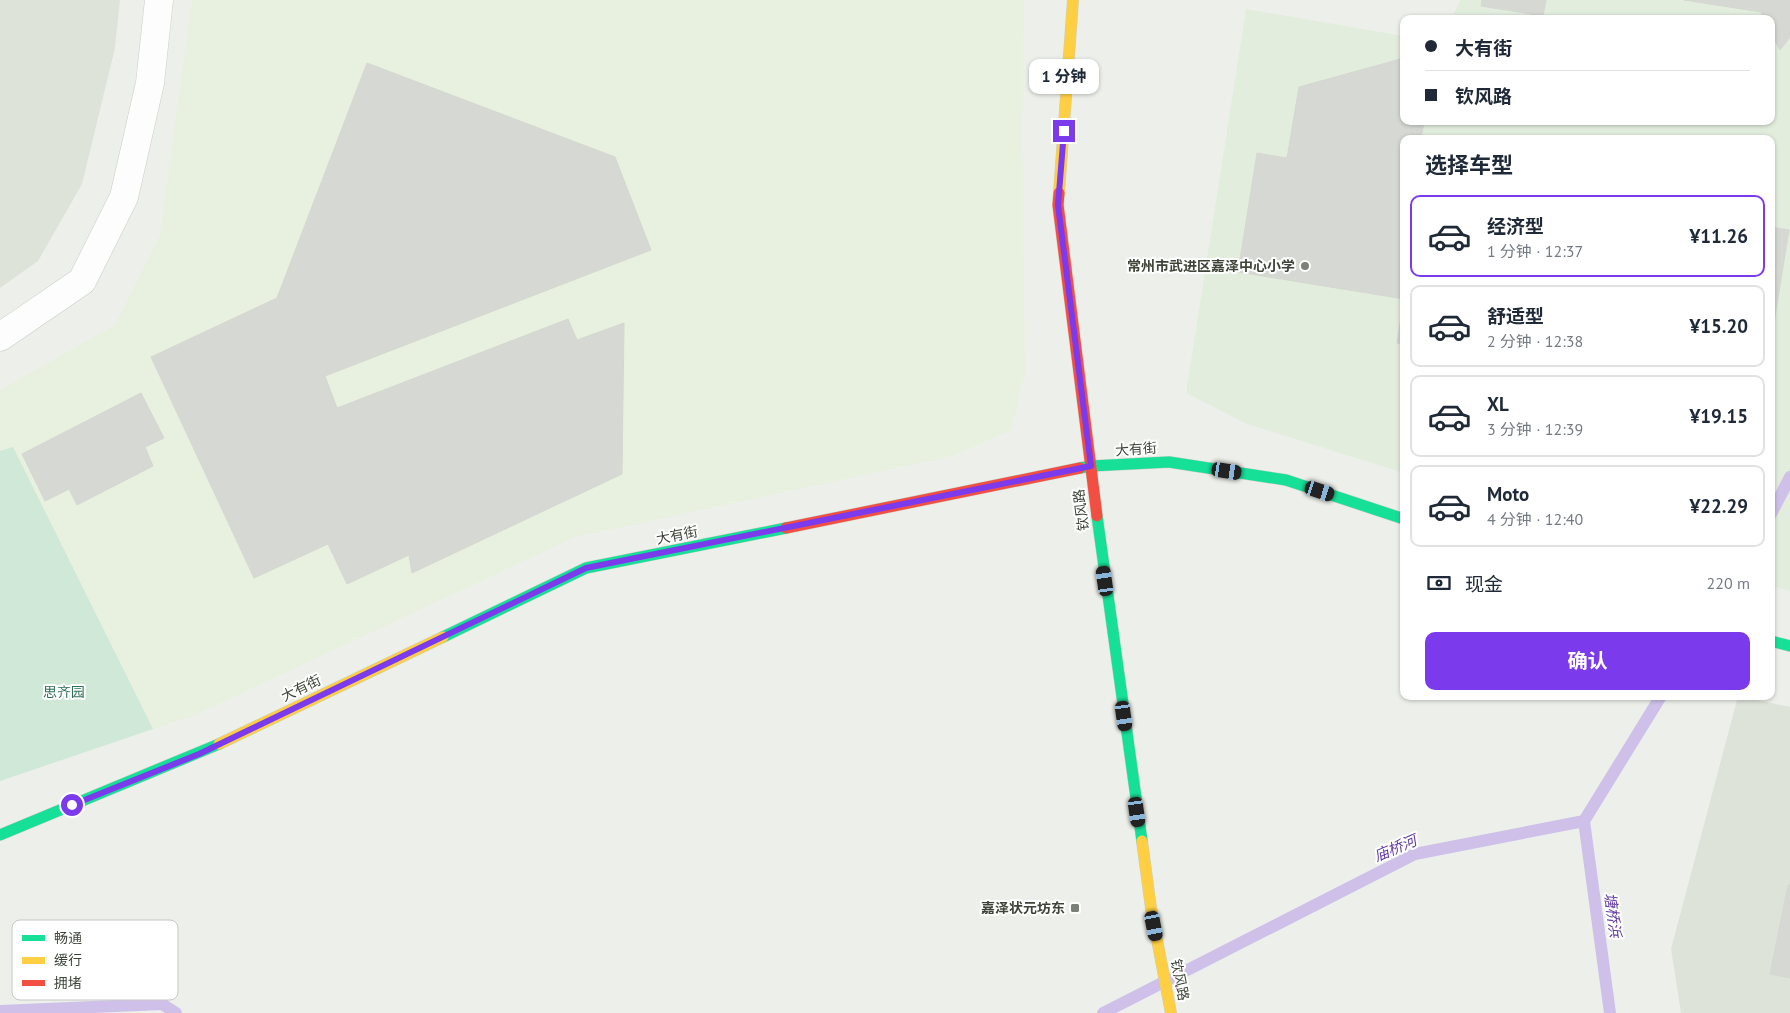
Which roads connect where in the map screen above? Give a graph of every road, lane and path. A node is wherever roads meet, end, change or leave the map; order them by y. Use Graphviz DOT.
graph roads {
  1 [pos="159,0"];
  2 [pos="1074,0"];
  3 [pos="0,337"];
  4 [pos="1091,466"];
  5 [pos="1400,518"];
  6 [pos="1775,643"];
  7 [pos="1790,646"];
  8 [pos="0,835"];
  9 [pos="1171,1013"];
  1 -- 3 [label="street"];
  2 -- 4 [label="street, 钦风路"];
  4 -- 5 [label="street, 大有街"];
  4 -- 8 [label="street, 大有街"];
  4 -- 9 [label="street, 钦风路"];
  6 -- 7 [label="street"];
}
